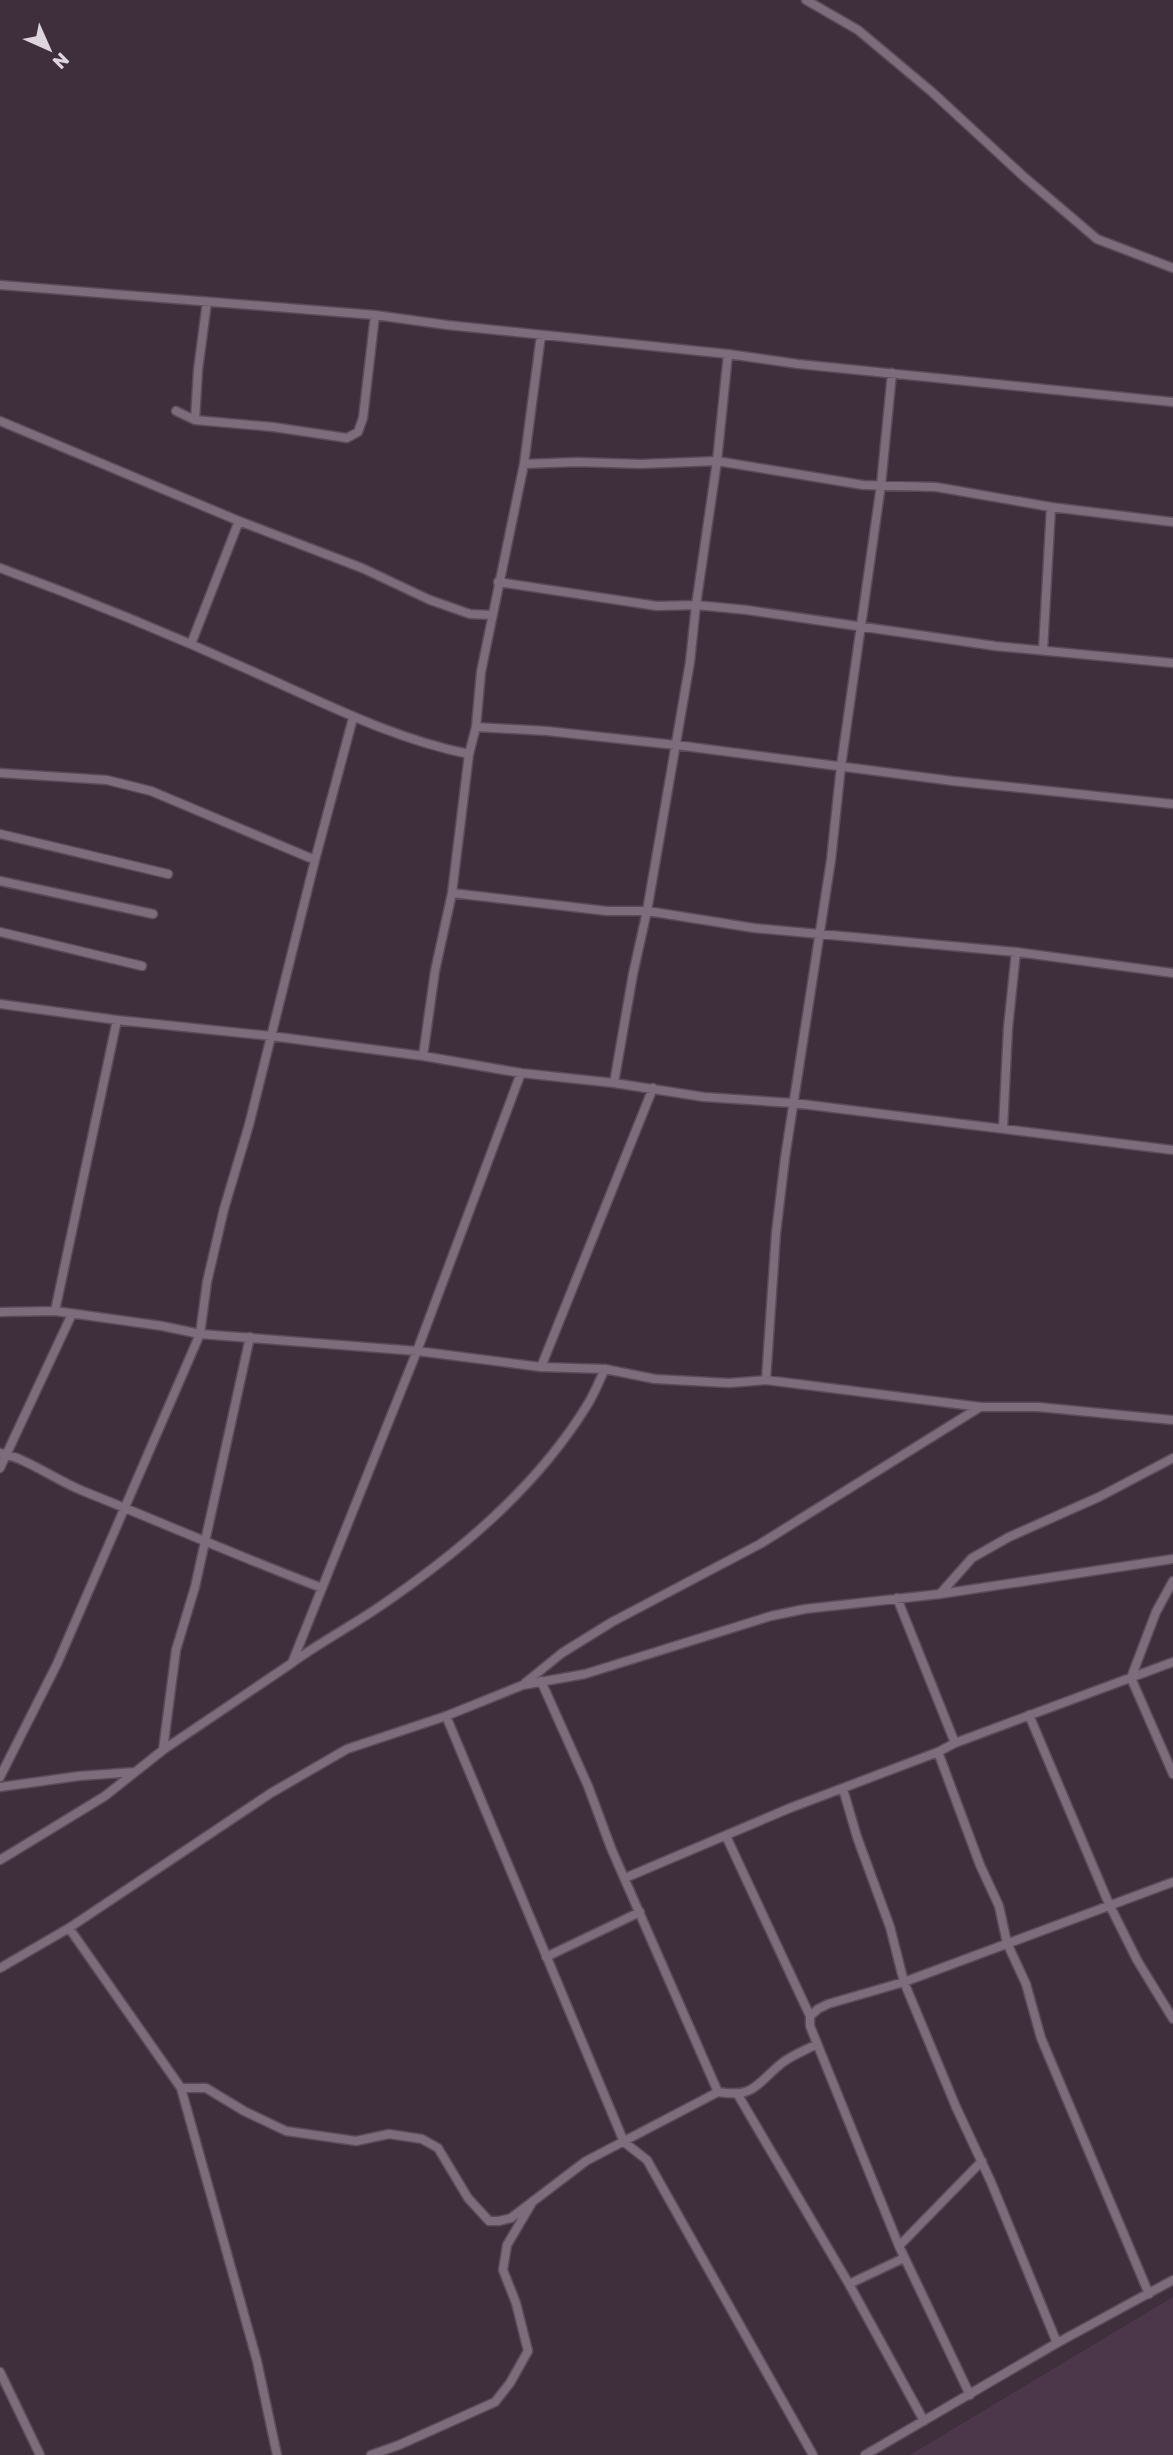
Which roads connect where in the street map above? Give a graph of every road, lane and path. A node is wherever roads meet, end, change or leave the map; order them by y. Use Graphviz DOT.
graph roads {
  1 [pos="806,0"];
  2 [pos="1173,268"];
  3 [pos="0,285"];
  4 [pos="207,302"];
  5 [pos="375,315"];
  6 [pos="541,335"];
  7 [pos="728,354"];
  8 [pos="892,373"];
  9 [pos="1173,402"];
  10 [pos="176,411"];
  11 [pos="195,420"];
  12 [pos="0,421"];
  13 [pos="717,461"];
  14 [pos="524,464"];
  15 [pos="881,485"];
  16 [pos="1051,507"];
  17 [pos="239,521"];
  18 [pos="1173,522"];
  19 [pos="0,568"];
  20 [pos="498,582"];
  21 [pos="696,605"];
  22 [pos="492,615"];
  23 [pos="861,626"];
  24 [pos="191,644"];
  25 [pos="1043,650"];
  26 [pos="1173,663"];
  27 [pos="353,718"];
  28 [pos="476,727"];
  29 [pos="676,745"];
  30 [pos="469,754"];
  31 [pos="841,766"];
  32 [pos="0,773"];
  33 [pos="1173,804"];
  34 [pos="0,834"];
  35 [pos="315,860"];
  36 [pos="168,873"];
  37 [pos="0,881"];
  38 [pos="452,893"];
  39 [pos="647,911"];
  40 [pos="153,914"];
  41 [pos="0,932"];
  42 [pos="821,933"];
  43 [pos="1016,952"];
  44 [pos="142,966"];
  45 [pos="1173,974"];
  46 [pos="0,1004"];
  47 [pos="117,1020"];
  48 [pos="271,1036"];
  49 [pos="423,1056"];
  50 [pos="521,1073"];
  51 [pos="614,1083"];
  52 [pos="653,1088"];
  53 [pos="793,1103"];
  54 [pos="1003,1128"];
  55 [pos="1173,1150"];
  56 [pos="55,1311"];
  57 [pos="0,1312"];
  58 [pos="72,1314"];
  59 [pos="200,1334"];
  60 [pos="250,1337"];
  61 [pos="417,1351"];
  62 [pos="541,1367"];
  63 [pos="605,1369"];
  64 [pos="766,1380"];
  65 [pos="981,1407"];
  66 [pos="1173,1420"];
  67 [pos="3,1453"];
  68 [pos="1173,1458"];
  69 [pos="0,1468"];
  70 [pos="126,1506"];
  71 [pos="203,1541"];
  72 [pos="1173,1559"];
  73 [pos="1173,1581"];
  74 [pos="322,1588"];
  75 [pos="940,1594"];
  76 [pos="898,1598"];
  77 [pos="1173,1662"];
  78 [pos="292,1663"];
  79 [pos="1131,1678"];
  80 [pos="541,1681"];
  81 [pos="523,1685"];
  82 [pos="446,1716"];
  83 [pos="1028,1716"];
  84 [pos="955,1743"];
  85 [pos="163,1749"];
  86 [pos="938,1752"];
  87 [pos="135,1772"];
  88 [pos="1173,1774"];
  89 [pos="0,1777"];
  90 [pos="0,1787"];
  91 [pos="843,1789"];
  92 [pos="726,1836"];
  93 [pos="0,1860"];
  94 [pos="625,1878"];
  95 [pos="1173,1882"];
  96 [pos="1109,1905"];
  97 [pos="640,1912"];
  98 [pos="69,1928"];
  99 [pos="1007,1943"];
  100 [pos="546,1957"];
  101 [pos="0,1968"];
  102 [pos="904,1982"];
  103 [pos="810,2016"];
  104 [pos="1173,2019"];
  105 [pos="817,2044"];
  106 [pos="181,2088"];
  107 [pos="718,2092"];
  108 [pos="737,2095"];
  109 [pos="624,2142"];
  110 [pos="982,2161"];
  111 [pos="536,2198"];
  112 [pos="899,2246"];
  113 [pos="904,2258"];
  114 [pos="1173,2280"];
  115 [pos="849,2284"];
  116 [pos="1149,2294"];
  117 [pos="1057,2343"];
  118 [pos="0,2372"];
  119 [pos="970,2395"];
  120 [pos="924,2421"];
  121 [pos="40,2455"];
  122 [pos="277,2455"];
  123 [pos="370,2455"];
  124 [pos="813,2455"];
  125 [pos="866,2455"];
  1 -- 2 [label="street"];
  3 -- 4 [label="street"];
  4 -- 5 [label="street"];
  4 -- 11 [label="street"];
  5 -- 6 [label="street"];
  5 -- 11 [label="street"];
  6 -- 7 [label="street"];
  6 -- 14 [label="street"];
  7 -- 8 [label="street"];
  7 -- 13 [label="street"];
  8 -- 9 [label="street"];
  8 -- 15 [label="street"];
  10 -- 11 [label="street"];
  12 -- 17 [label="street"];
  13 -- 14 [label="street"];
  13 -- 15 [label="street"];
  13 -- 21 [label="street"];
  14 -- 20 [label="street"];
  15 -- 16 [label="street"];
  15 -- 23 [label="street"];
  16 -- 18 [label="street"];
  16 -- 25 [label="street"];
  17 -- 22 [label="street"];
  17 -- 24 [label="street"];
  19 -- 24 [label="street"];
  20 -- 21 [label="street"];
  20 -- 22 [label="street"];
  21 -- 23 [label="street"];
  21 -- 29 [label="street"];
  22 -- 28 [label="street"];
  23 -- 25 [label="street"];
  23 -- 31 [label="street"];
  24 -- 27 [label="street"];
  25 -- 26 [label="street"];
  27 -- 30 [label="street"];
  27 -- 35 [label="street"];
  28 -- 29 [label="street"];
  28 -- 30 [label="street"];
  29 -- 31 [label="street"];
  29 -- 39 [label="street"];
  30 -- 38 [label="street"];
  31 -- 33 [label="street"];
  31 -- 42 [label="street"];
  32 -- 35 [label="street"];
  34 -- 36 [label="street"];
  35 -- 48 [label="street"];
  37 -- 40 [label="street"];
  38 -- 39 [label="street"];
  38 -- 49 [label="street"];
  39 -- 42 [label="street"];
  39 -- 51 [label="street"];
  41 -- 44 [label="street"];
  42 -- 43 [label="street"];
  42 -- 53 [label="street"];
  43 -- 45 [label="street"];
  43 -- 54 [label="street"];
  46 -- 47 [label="street"];
  47 -- 48 [label="street"];
  47 -- 56 [label="street"];
  48 -- 49 [label="street"];
  48 -- 59 [label="street"];
  49 -- 50 [label="street"];
  50 -- 51 [label="street"];
  50 -- 61 [label="street"];
  51 -- 52 [label="street"];
  52 -- 53 [label="street"];
  52 -- 62 [label="street"];
  53 -- 54 [label="street"];
  53 -- 64 [label="street"];
  54 -- 55 [label="street"];
  56 -- 57 [label="street"];
  56 -- 58 [label="street"];
  58 -- 59 [label="street"];
  58 -- 67 [label="street"];
  59 -- 60 [label="street"];
  59 -- 70 [label="street"];
  60 -- 61 [label="street"];
  60 -- 71 [label="street"];
  61 -- 62 [label="street"];
  61 -- 74 [label="street"];
  62 -- 63 [label="street"];
  63 -- 64 [label="street"];
  63 -- 78 [label="street"];
  64 -- 65 [label="street"];
  65 -- 66 [label="street"];
  65 -- 81 [label="street"];
  67 -- 69 [label="street"];
  67 -- 70 [label="street"];
  68 -- 75 [label="street"];
  70 -- 71 [label="street"];
  70 -- 89 [label="street"];
  71 -- 74 [label="street"];
  71 -- 85 [label="street"];
  72 -- 75 [label="street"];
  73 -- 79 [label="street"];
  74 -- 78 [label="street"];
  75 -- 76 [label="street"];
  76 -- 80 [label="street"];
  76 -- 84 [label="street"];
  77 -- 79 [label="street"];
  78 -- 85 [label="street"];
  79 -- 83 [label="street"];
  79 -- 88 [label="street"];
  80 -- 81 [label="street"];
  80 -- 94 [label="street"];
  81 -- 82 [label="street"];
  82 -- 98 [label="street"];
  82 -- 100 [label="street"];
  83 -- 84 [label="street"];
  83 -- 96 [label="street"];
  84 -- 86 [label="street"];
  85 -- 87 [label="street"];
  86 -- 91 [label="street"];
  86 -- 99 [label="street"];
  87 -- 90 [label="street"];
  87 -- 93 [label="street"];
  91 -- 92 [label="street"];
  91 -- 102 [label="street"];
  92 -- 94 [label="street"];
  92 -- 103 [label="street"];
  94 -- 97 [label="street"];
  95 -- 96 [label="street"];
  96 -- 99 [label="street"];
  96 -- 104 [label="street"];
  97 -- 100 [label="street"];
  97 -- 107 [label="street"];
  98 -- 101 [label="street"];
  98 -- 106 [label="street"];
  99 -- 102 [label="street"];
  99 -- 116 [label="street"];
  100 -- 109 [label="street"];
  102 -- 103 [label="street"];
  102 -- 110 [label="street"];
  103 -- 105 [label="street"];
  105 -- 108 [label="street"];
  105 -- 112 [label="street"];
  106 -- 111 [label="street"];
  106 -- 122 [label="street"];
  107 -- 108 [label="street"];
  107 -- 109 [label="street"];
  108 -- 115 [label="street"];
  109 -- 111 [label="street"];
  109 -- 124 [label="street"];
  110 -- 112 [label="street"];
  110 -- 117 [label="street"];
  111 -- 123 [label="street"];
  112 -- 113 [label="street"];
  113 -- 115 [label="street"];
  113 -- 119 [label="street"];
  114 -- 116 [label="street"];
  115 -- 120 [label="street"];
  116 -- 117 [label="street"];
  117 -- 119 [label="street"];
  118 -- 121 [label="street"];
  119 -- 120 [label="street"];
  120 -- 125 [label="street"];
}
